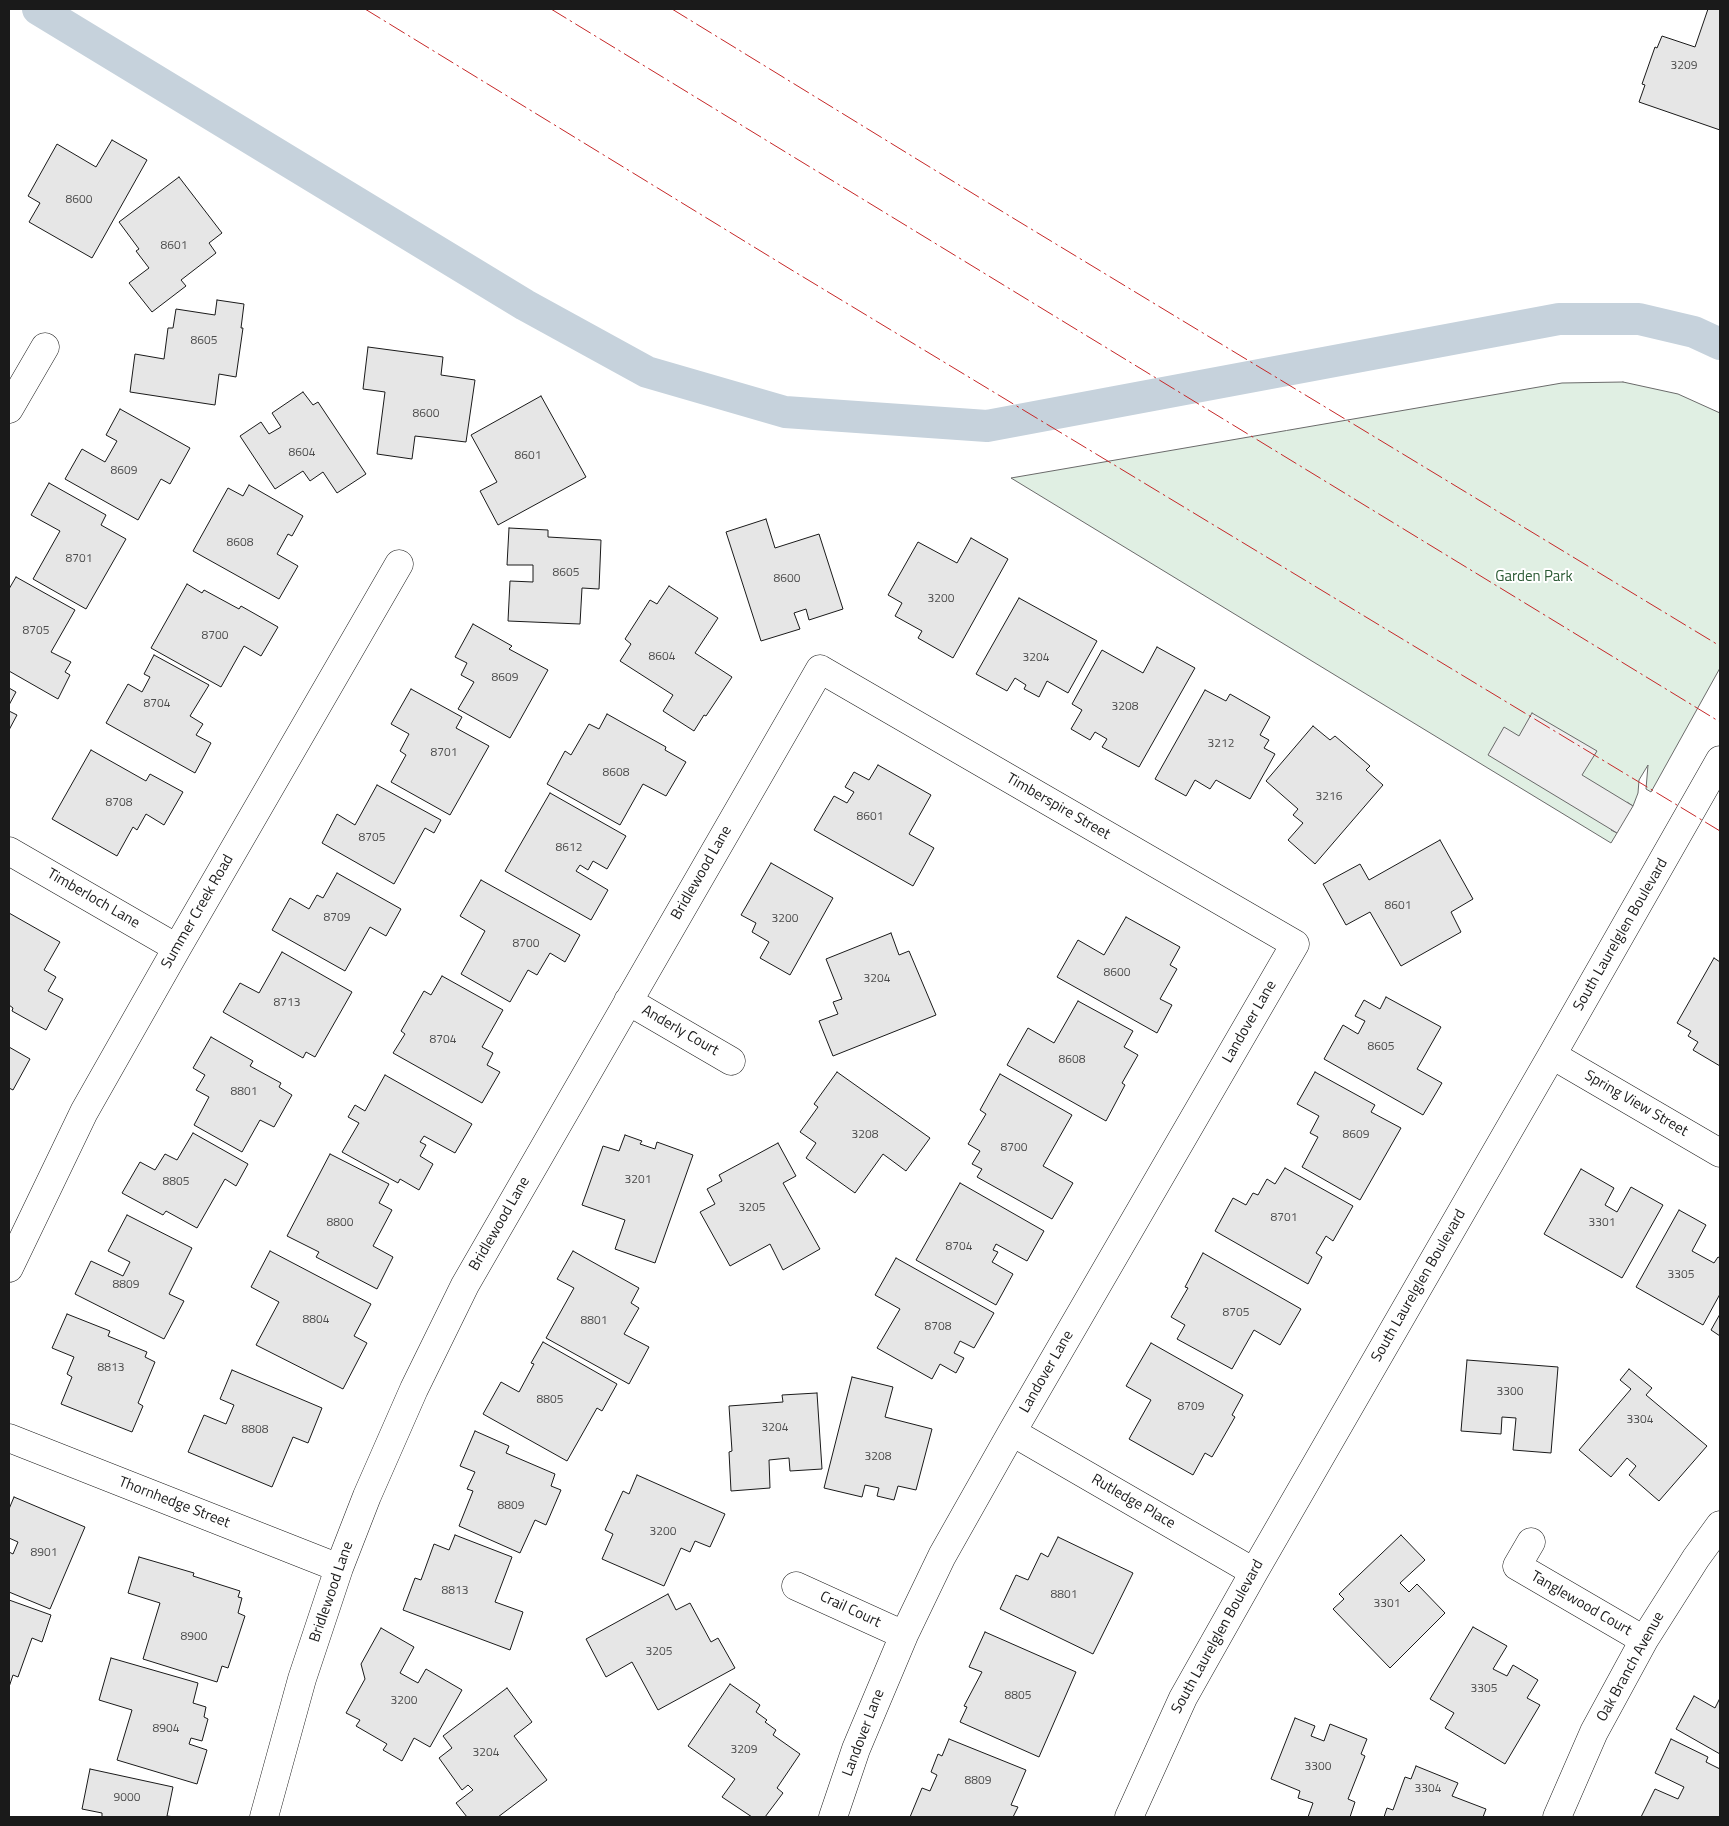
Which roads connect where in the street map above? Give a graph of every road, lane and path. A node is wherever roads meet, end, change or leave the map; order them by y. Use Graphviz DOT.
graph roads {
  1 [pos="45,347"];
  2 [pos="9,410"];
  3 [pos="399,564"];
  4 [pos="820,669"];
  5 [pos="1720,760"];
  6 [pos="9,851"];
  7 [pos="1295,944"];
  8 [pos="177,948"];
  9 [pos="628,1001"];
  10 [pos="1552,1056"];
  11 [pos="731,1061"];
  12 [pos="1720,1152"];
  13 [pos="9,1268"];
  14 [pos="1012,1432"];
  15 [pos="9,1438"];
  16 [pos="1720,1525"];
  17 [pos="1531,1542"];
  18 [pos="339,1568"];
  19 [pos="1254,1572"];
  20 [pos="796,1586"];
  21 [pos="904,1635"];
  22 [pos="1644,1640"];
  23 [pos="264,1817"];
  24 [pos="833,1817"];
  25 [pos="1129,1817"];
  26 [pos="1556,1817"];
  1 -- 2 [label="street"];
  3 -- 8 [label="street, Summer Creek Road"];
  4 -- 7 [label="street, Timberspire Street"];
  4 -- 9 [label="street, Bridlewood Lane"];
  5 -- 10 [label="street, South Laurelglen Boulevard"];
  6 -- 8 [label="street, Timberloch Lane"];
  7 -- 14 [label="street, Landover Lane"];
  8 -- 13 [label="street, Summer Creek Road"];
  9 -- 11 [label="street, Anderly Court"];
  9 -- 18 [label="street, Bridlewood Lane"];
  10 -- 12 [label="street, Spring View Street"];
  10 -- 19 [label="street, South Laurelglen Boulevard"];
  14 -- 19 [label="street, Rutledge Place"];
  14 -- 21 [label="street, Landover Lane"];
  15 -- 18 [label="street, Thornhedge Street"];
  16 -- 22 [label="street, Oak Branch Avenue"];
  17 -- 22 [label="street, Tanglewood Court"];
  18 -- 23 [label="street, Bridlewood Lane"];
  19 -- 25 [label="street, South Laurelglen Boulevard"];
  20 -- 21 [label="street, Crail Court"];
  21 -- 24 [label="street, Landover Lane"];
  22 -- 26 [label="street, Oak Branch Avenue"];
}
